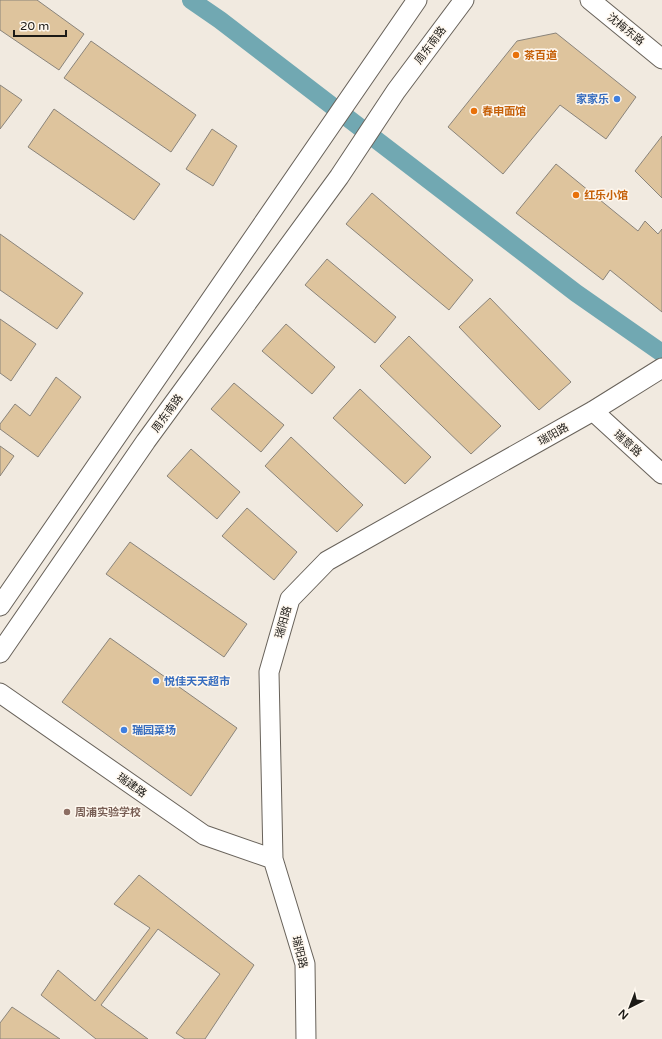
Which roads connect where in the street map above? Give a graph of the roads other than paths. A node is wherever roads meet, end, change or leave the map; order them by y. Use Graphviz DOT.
graph roads {
  1 [pos="416,0"];
  2 [pos="464,0"];
  3 [pos="590,0"];
  4 [pos="662,59"];
  5 [pos="662,368"];
  6 [pos="593,411"];
  7 [pos="662,474"];
  8 [pos="0,606"];
  9 [pos="0,653"];
  10 [pos="0,693"];
  11 [pos="273,859"];
  12 [pos="306,1039"];
  1 -- 8 [label="street"];
  2 -- 9 [label="street, 周东南路"];
  3 -- 4 [label="street, 沈梅东路"];
  5 -- 6 [label="street, 瑞阳路"];
  6 -- 7 [label="street, 瑞意路"];
  6 -- 11 [label="street, 瑞阳路"];
  10 -- 11 [label="street, 瑞建路"];
  11 -- 12 [label="street, 瑞阳路"];
}
